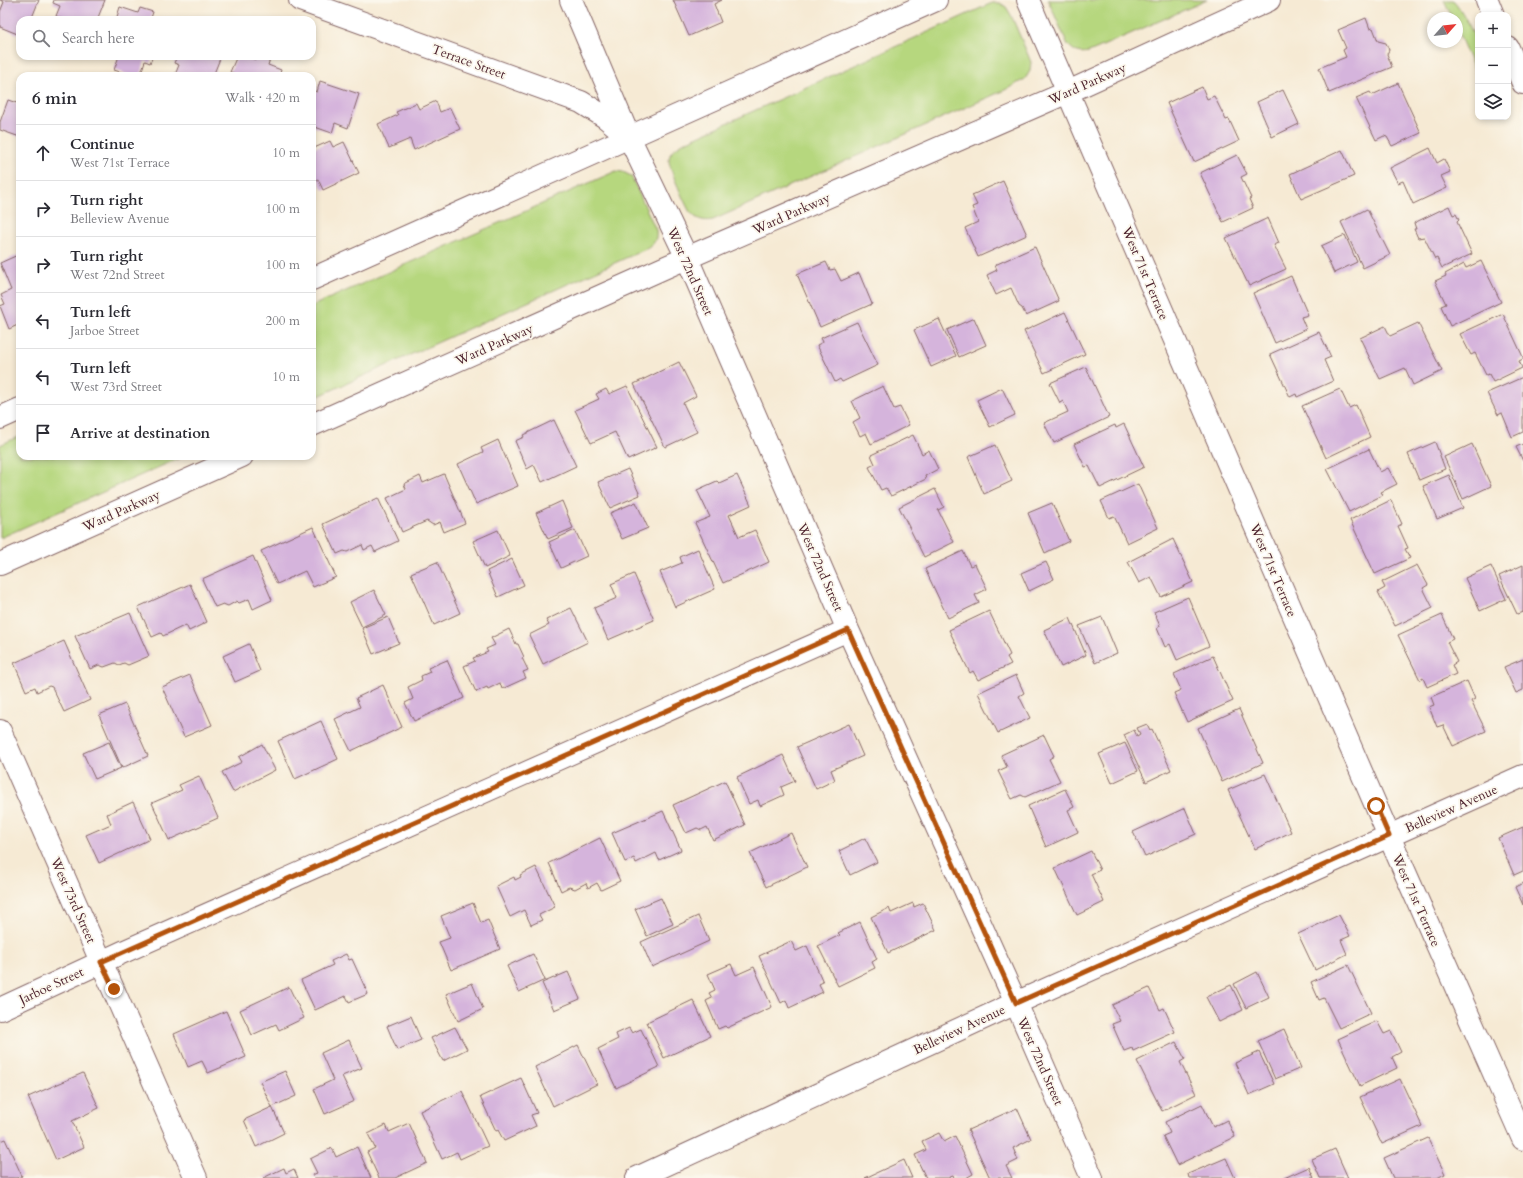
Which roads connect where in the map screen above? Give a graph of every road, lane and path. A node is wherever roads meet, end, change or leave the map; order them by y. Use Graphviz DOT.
graph roads {
  1 [pos="300,0"];
  2 [pos="571,0"];
  3 [pos="936,0"];
  4 [pos="1028,0"];
  5 [pos="1269,0"];
  6 [pos="1487,0"];
  7 [pos="1492,12"];
  8 [pos="1511,55"];
  9 [pos="1523,83"];
  10 [pos="1068,92"];
  11 [pos="630,137"];
  12 [pos="687,258"];
  13 [pos="316,277"];
  14 [pos="16,411"];
  15 [pos="0,418"];
  16 [pos="316,423"];
  17 [pos="233,460"];
  18 [pos="0,564"];
  19 [pos="848,630"];
  20 [pos="0,731"];
  21 [pos="1523,776"];
  22 [pos="1389,836"];
  23 [pos="101,962"];
  24 [pos="1016,1003"];
  25 [pos="0,1009"];
  26 [pos="1523,1139"];
  27 [pos="196,1178"];
  28 [pos="637,1178"];
  29 [pos="1092,1178"];
  1 -- 11 [label="street, Terrace Street"];
  2 -- 11 [label="street, West 72nd Street"];
  3 -- 11 [label="street"];
  4 -- 10 [label="street, West 71st Terrace"];
  5 -- 10 [label="street, Ward Parkway"];
  6 -- 7 [label="street"];
  8 -- 9 [label="street"];
  10 -- 12 [label="street, Ward Parkway"];
  10 -- 22 [label="street, West 71st Terrace"];
  11 -- 12 [label="street, West 72nd Street"];
  11 -- 13 [label="street"];
  12 -- 16 [label="street, Ward Parkway"];
  12 -- 19 [label="street, West 72nd Street"];
  14 -- 15 [label="street"];
  17 -- 18 [label="street, Ward Parkway"];
  19 -- 23 [label="street, Jarboe Street"];
  19 -- 24 [label="street, West 72nd Street"];
  20 -- 23 [label="street, West 73rd Street"];
  21 -- 22 [label="street, Belleview Avenue"];
  22 -- 24 [label="street, Belleview Avenue"];
  22 -- 26 [label="street, West 71st Terrace"];
  23 -- 25 [label="street, Jarboe Street"];
  23 -- 27 [label="street, West 73rd Street"];
  24 -- 28 [label="street, Belleview Avenue"];
  24 -- 29 [label="street, West 72nd Street"];
}
